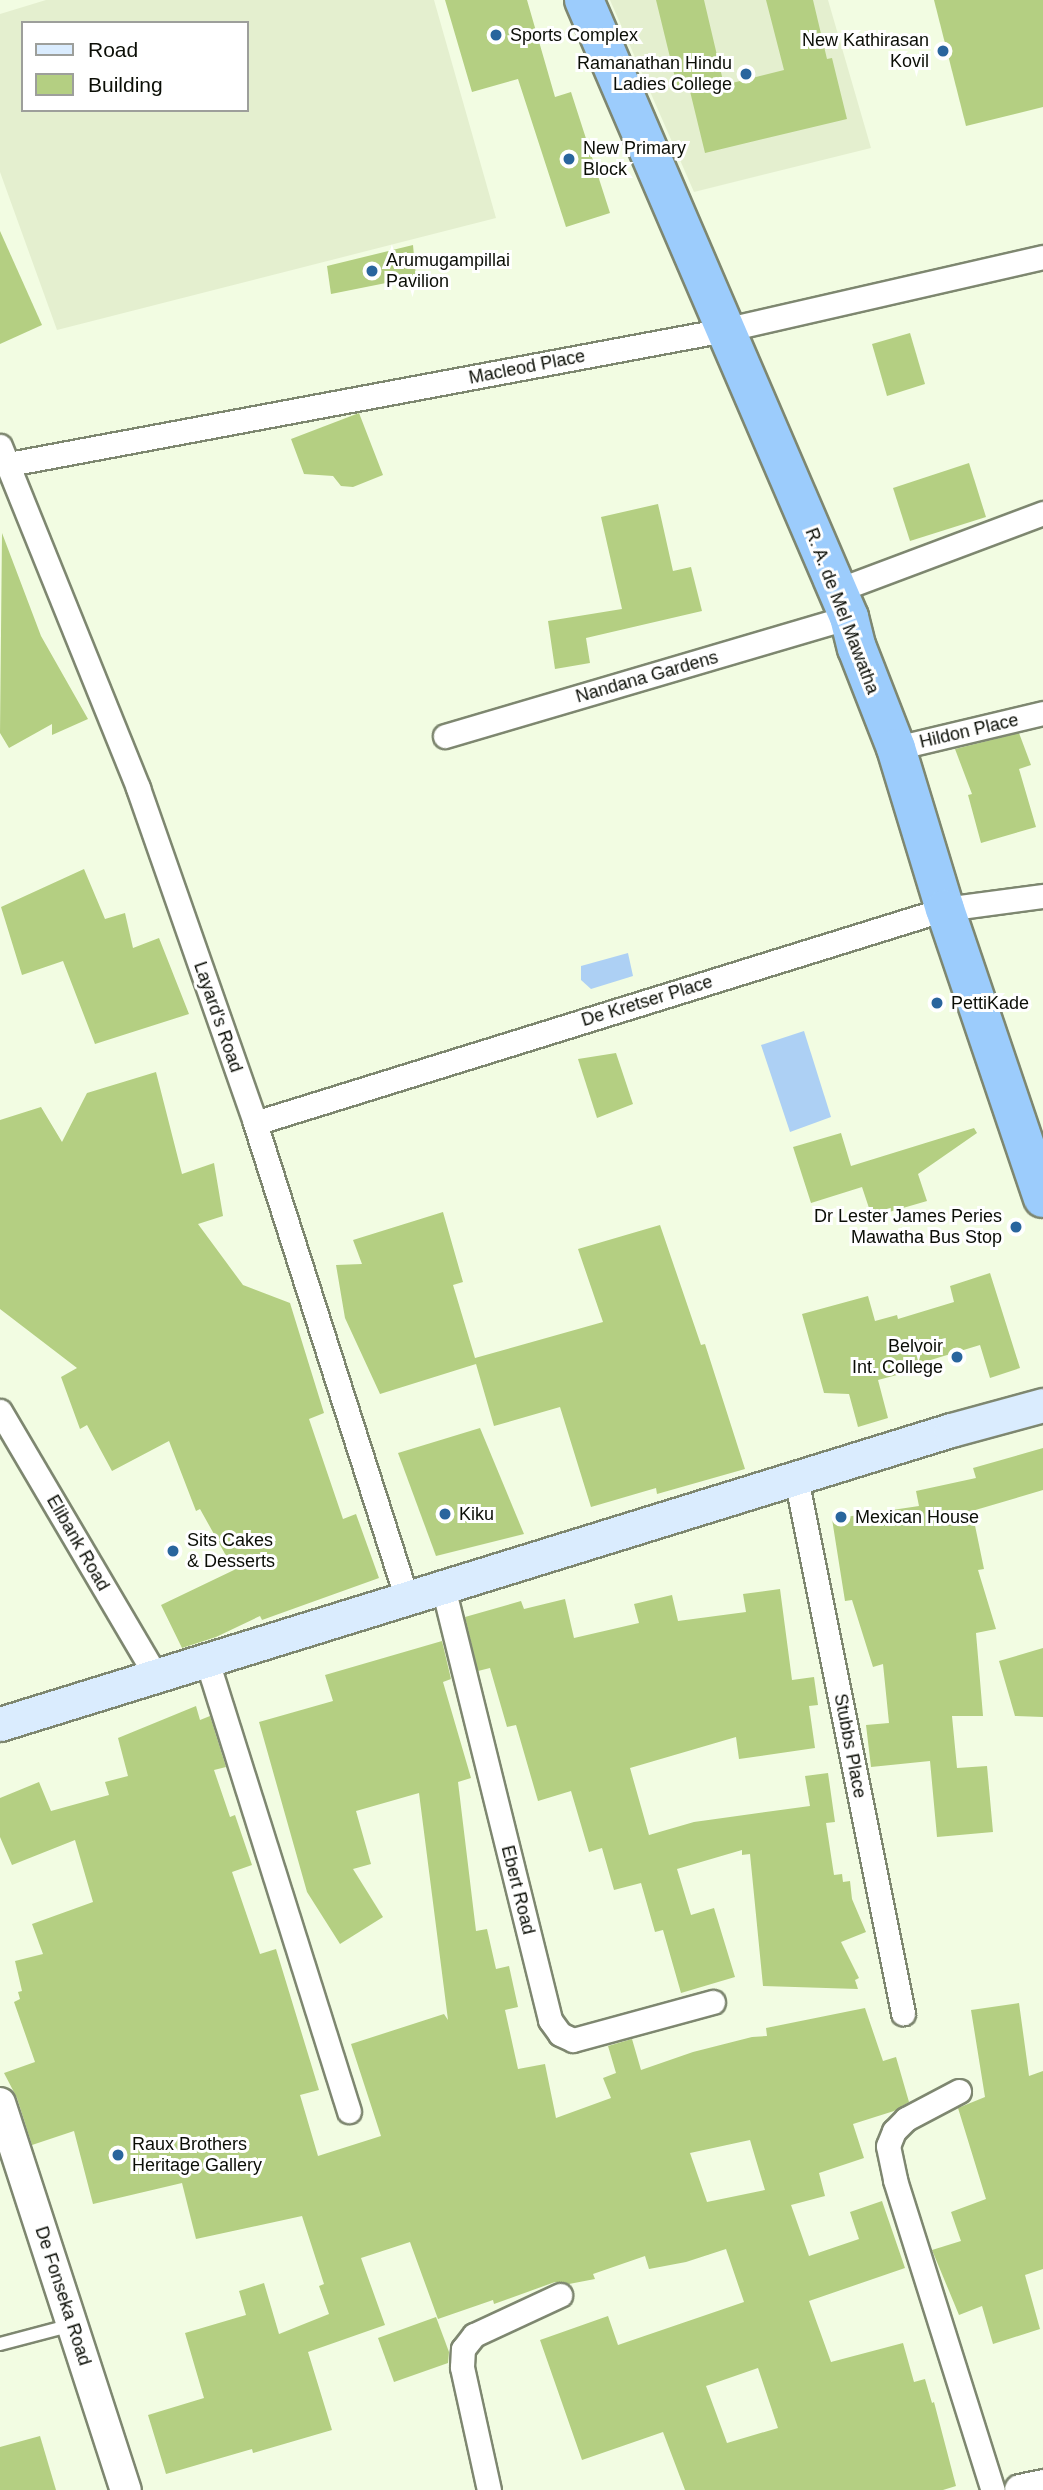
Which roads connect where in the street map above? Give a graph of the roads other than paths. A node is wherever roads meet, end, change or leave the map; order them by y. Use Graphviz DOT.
graph roads {
  1 [pos="584,0"];
  2 [pos="1043,257"];
  3 [pos="724,330"];
  4 [pos="5,455"];
  5 [pos="1043,513"];
  6 [pos="844,604"];
  7 [pos="1043,713"];
  8 [pos="445,736"];
  9 [pos="896,747"];
  10 [pos="1043,896"];
  11 [pos="946,909"];
  12 [pos="256,1123"];
  13 [pos="1043,1198"];
  14 [pos="1043,1405"];
  15 [pos="0,1410"];
  16 [pos="796,1478"];
  17 [pos="443,1587"];
  18 [pos="407,1599"];
  19 [pos="207,1661"];
  20 [pos="156,1676"];
  21 [pos="0,1724"];
  22 [pos="713,2002"];
  23 [pos="903,2013"];
  24 [pos="959,2091"];
  25 [pos="0,2103"];
  26 [pos="349,2111"];
  27 [pos="8,2154"];
  28 [pos="560,2295"];
  29 [pos="73,2325"];
  30 [pos="0,2344"];
  31 [pos="1043,2485"];
  32 [pos="127,2490"];
  33 [pos="489,2490"];
  34 [pos="993,2490"];
  35 [pos="1020,2490"];
  1 -- 3 [label="highway, R. A. de Mel Mawatha"];
  2 -- 3 [label="street, Macleod Place"];
  3 -- 4 [label="street, Macleod Place"];
  3 -- 6 [label="highway, R. A. de Mel Mawatha"];
  4 -- 12 [label="street, Layard's Road"];
  5 -- 6 [label="street, Nandana Gardens"];
  6 -- 8 [label="street, Nandana Gardens"];
  6 -- 9 [label="highway, R. A. de Mel Mawatha"];
  7 -- 9 [label="street, Hildon Place"];
  9 -- 11 [label="highway, R. A. de Mel Mawatha"];
  10 -- 11 [label="street, De Kretser Place"];
  11 -- 12 [label="street, De Kretser Place"];
  11 -- 13 [label="highway, R. A. de Mel Mawatha"];
  12 -- 18 [label="street, Layard's Road"];
  14 -- 16 [label="main road"];
  15 -- 20 [label="street, Elibank Road"];
  16 -- 17 [label="main road"];
  16 -- 23 [label="street, Stubbs Place"];
  17 -- 18 [label="main road"];
  17 -- 22 [label="street, Ebert Road"];
  18 -- 19 [label="main road"];
  19 -- 20 [label="main road"];
  19 -- 26 [label="street"];
  20 -- 21 [label="main road"];
  24 -- 34 [label="street"];
  25 -- 27 [label="street, De Fonseka Road"];
  27 -- 29 [label="street, De Fonseka Road"];
  28 -- 33 [label="street"];
  29 -- 30 [label="lane"];
  29 -- 32 [label="street, De Fonseka Road"];
  31 -- 35 [label="street"];
}
